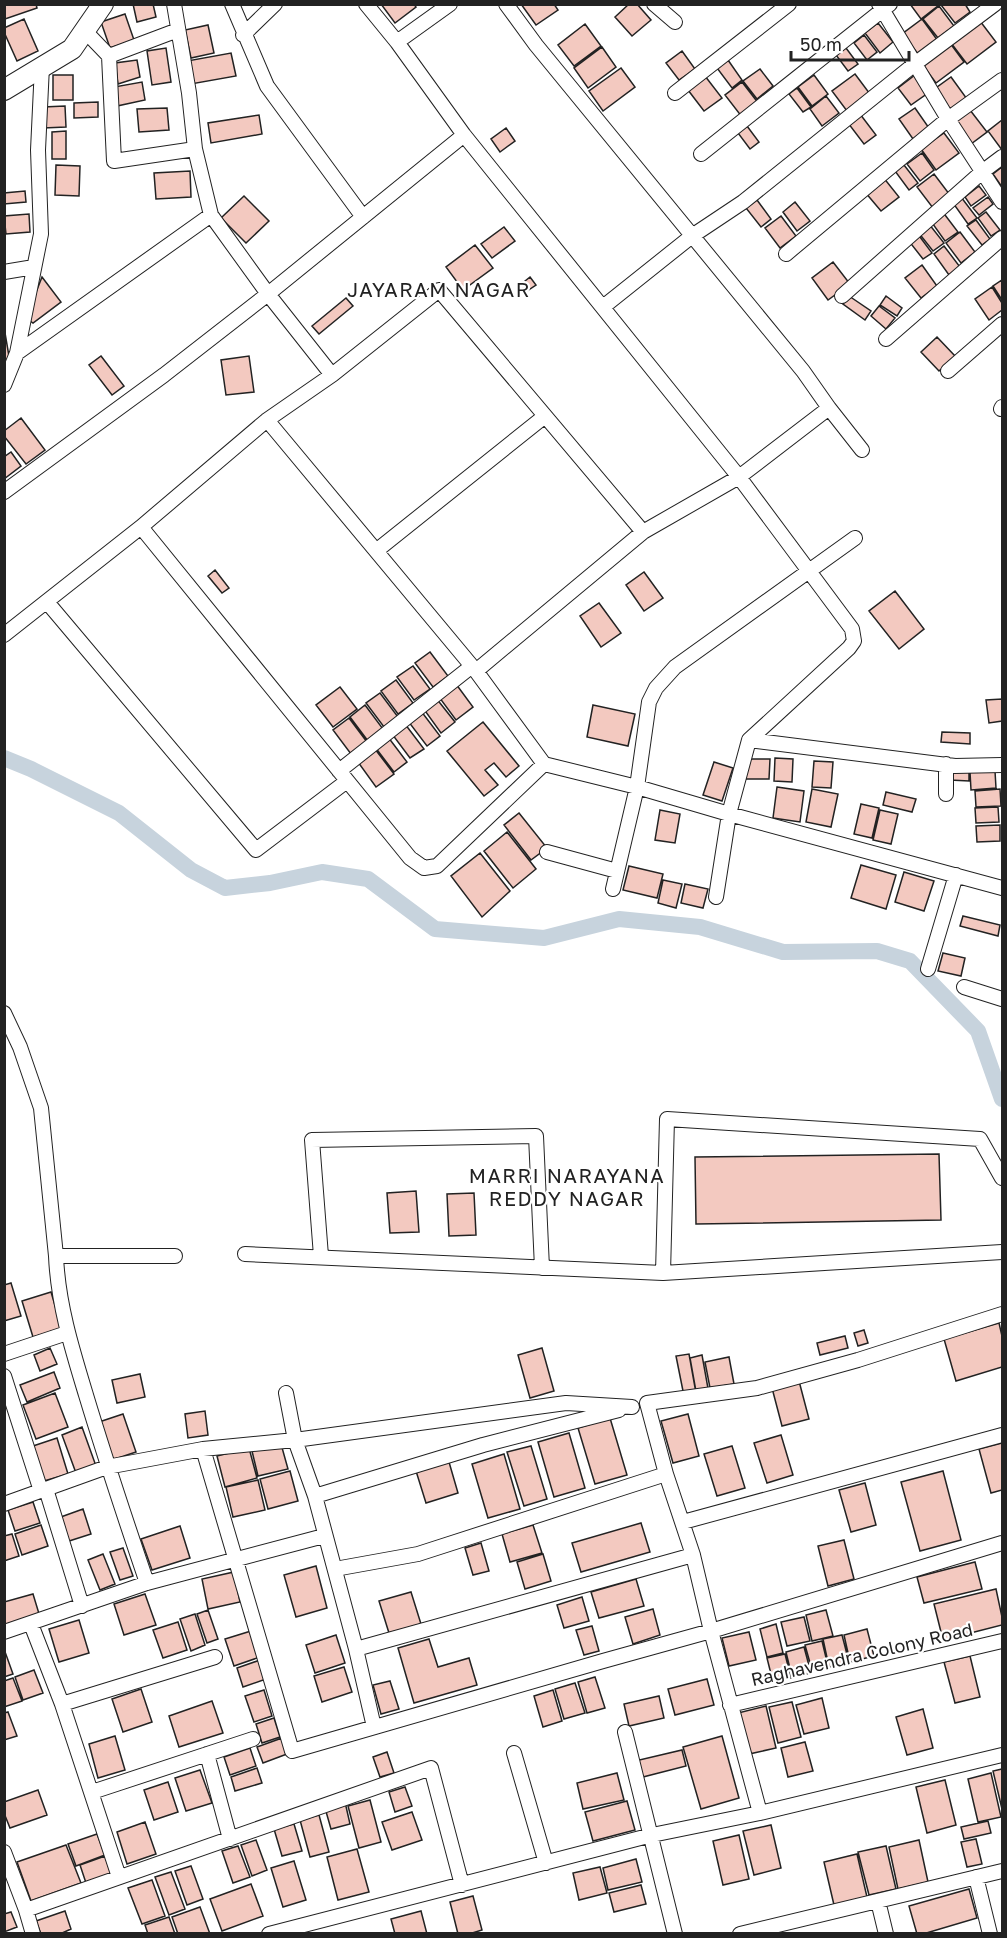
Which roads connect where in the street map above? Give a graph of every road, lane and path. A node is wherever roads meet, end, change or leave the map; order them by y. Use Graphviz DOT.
graph roads {
  1 [pos="103,4"];
  2 [pos="174,4"];
  3 [pos="232,4"];
  4 [pos="275,4"];
  5 [pos="366,4"];
  6 [pos="450,4"];
  7 [pos="506,4"];
  8 [pos="654,4"];
  9 [pos="789,4"];
  10 [pos="995,4"];
  11 [pos="884,6"];
  12 [pos="675,22"];
  13 [pos="178,30"];
  14 [pos="85,31"];
  15 [pos="243,34"];
  16 [pos="397,42"];
  17 [pos="109,56"];
  18 [pos="916,63"];
  19 [pos="42,66"];
  20 [pos="1002,80"];
  21 [pos="4,90"];
  22 [pos="675,93"];
  23 [pos="948,119"];
  24 [pos="464,135"];
  25 [pos="195,149"];
  26 [pos="701,154"];
  27 [pos="1002,157"];
  28 [pos="982,172"];
  29 [pos="1002,202"];
  30 [pos="211,215"];
  31 [pos="363,218"];
  32 [pos="692,236"];
  33 [pos="1002,238"];
  34 [pos="786,254"];
  35 [pos="34,267"];
  36 [pos="4,272"];
  37 [pos="268,294"];
  38 [pos="842,296"];
  39 [pos="603,307"];
  40 [pos="1002,324"];
  41 [pos="886,339"];
  42 [pos="16,353"];
  43 [pos="948,371"];
  44 [pos="332,375"];
  45 [pos="5,383"];
  46 [pos="829,408"];
  47 [pos="545,416"];
  48 [pos="267,420"];
  49 [pos="862,450"];
  50 [pos="739,477"];
  51 [pos="4,492"];
  52 [pos="141,526"];
  53 [pos="643,532"];
  54 [pos="855,538"];
  55 [pos="376,551"];
  56 [pos="810,571"];
  57 [pos="47,602"];
  58 [pos="4,635"];
  59 [pos="474,668"];
  60 [pos="749,740"];
  61 [pos="544,764"];
  62 [pos="946,764"];
  63 [pos="1002,765"];
  64 [pos="343,776"];
  65 [pos="637,787"];
  66 [pos="946,794"];
  67 [pos="729,814"];
  68 [pos="547,852"];
  69 [pos="617,871"];
  70 [pos="956,876"];
  71 [pos="1002,888"];
  72 [pos="613,889"];
  73 [pos="716,897"];
  74 [pos="928,969"];
  75 [pos="964,987"];
  76 [pos="1002,999"];
  77 [pos="4,1013"];
  78 [pos="1002,1178"];
  79 [pos="1002,1252"];
  80 [pos="245,1254"];
  81 [pos="56,1256"];
  82 [pos="175,1256"];
  83 [pos="321,1256"];
  84 [pos="543,1268"];
  85 [pos="663,1274"];
  86 [pos="1002,1314"];
  87 [pos="68,1333"];
  88 [pos="4,1354"];
  89 [pos="4,1376"];
  90 [pos="286,1393"];
  91 [pos="647,1403"];
  92 [pos="632,1407"];
  93 [pos="1002,1435"];
  94 [pos="295,1440"];
  95 [pos="203,1449"];
  96 [pos="107,1467"];
  97 [pos="666,1474"];
  98 [pos="44,1490"];
  99 [pos="315,1496"];
  100 [pos="4,1504"];
  101 [pos="683,1522"];
  102 [pos="324,1536"];
  103 [pos="1002,1543"];
  104 [pos="693,1555"];
  105 [pos="235,1560"];
  106 [pos="335,1569"];
  107 [pos="147,1583"];
  108 [pos="82,1606"];
  109 [pos="31,1624"];
  110 [pos="711,1631"];
  111 [pos="4,1632"];
  112 [pos="1002,1641"];
  113 [pos="356,1649"];
  114 [pos="215,1657"];
  115 [pos="63,1704"];
  116 [pos="730,1705"];
  117 [pos="374,1727"];
  118 [pos="625,1732"];
  119 [pos="253,1739"];
  120 [pos="514,1753"];
  121 [pos="207,1754"];
  122 [pos="1002,1755"];
  123 [pos="92,1792"];
  124 [pos="760,1813"];
  125 [pos="652,1835"];
  126 [pos="230,1839"];
  127 [pos="4,1852"];
  128 [pos="546,1863"];
  129 [pos="1002,1871"];
  130 [pos="119,1877"];
  131 [pos="976,1877"];
  132 [pos="462,1885"];
  133 [pos="878,1901"];
  134 [pos="27,1910"];
  135 [pos="780,1929"];
  136 [pos="33,1934"];
  137 [pos="269,1934"];
  138 [pos="675,1934"];
  139 [pos="740,1934"];
  140 [pos="886,1934"];
  141 [pos="990,1934"];
  1 -- 14 [label="main road"];
  2 -- 13 [label="street"];
  3 -- 15 [label="street"];
  4 -- 15 [label="street"];
  5 -- 16 [label="street"];
  6 -- 16 [label="street"];
  7 -- 32 [label="street"];
  8 -- 12 [label="street"];
  9 -- 22 [label="street"];
  10 -- 18 [label="street"];
  11 -- 18 [label="street"];
  11 -- 26 [label="street"];
  13 -- 17 [label="street"];
  13 -- 25 [label="street"];
  14 -- 17 [label="street"];
  14 -- 19 [label="main road"];
  15 -- 31 [label="street"];
  16 -- 24 [label="street"];
  17 -- 25 [label="street"];
  18 -- 23 [label="street"];
  18 -- 32 [label="street"];
  19 -- 21 [label="main road"];
  19 -- 35 [label="street"];
  20 -- 23 [label="street"];
  23 -- 28 [label="street"];
  23 -- 34 [label="street"];
  24 -- 31 [label="street"];
  24 -- 39 [label="street"];
  25 -- 30 [label="street"];
  27 -- 28 [label="street"];
  28 -- 29 [label="street"];
  28 -- 38 [label="street"];
  30 -- 37 [label="street"];
  30 -- 42 [label="street"];
  31 -- 37 [label="street"];
  32 -- 39 [label="street"];
  32 -- 46 [label="street"];
  33 -- 41 [label="street"];
  35 -- 36 [label="street"];
  35 -- 42 [label="street"];
  37 -- 44 [label="street"];
  37 -- 51 [label="street"];
  39 -- 50 [label="street"];
  40 -- 43 [label="street"];
  42 -- 45 [label="street"];
  44 -- 47 [label="street"];
  44 -- 48 [label="street"];
  46 -- 49 [label="street"];
  46 -- 50 [label="street"];
  47 -- 53 [label="street"];
  47 -- 55 [label="street"];
  48 -- 52 [label="street"];
  48 -- 55 [label="street"];
  50 -- 53 [label="street"];
  50 -- 56 [label="street"];
  52 -- 57 [label="street"];
  52 -- 64 [label="street"];
  53 -- 59 [label="street"];
  54 -- 56 [label="street"];
  55 -- 59 [label="street"];
  56 -- 60 [label="street"];
  56 -- 65 [label="street"];
  57 -- 58 [label="street"];
  57 -- 64 [label="street"];
  59 -- 61 [label="street"];
  59 -- 64 [label="street"];
  60 -- 62 [label="street"];
  60 -- 67 [label="street"];
  61 -- 64 [label="street"];
  61 -- 65 [label="street"];
  62 -- 63 [label="street"];
  62 -- 66 [label="street"];
  65 -- 67 [label="street"];
  65 -- 69 [label="street"];
  67 -- 70 [label="street"];
  67 -- 73 [label="street"];
  68 -- 69 [label="street"];
  69 -- 72 [label="street"];
  70 -- 71 [label="street"];
  70 -- 74 [label="street"];
  75 -- 76 [label="street"];
  77 -- 81 [label="street"];
  78 -- 85 [label="street"];
  79 -- 85 [label="street"];
  80 -- 83 [label="street"];
  81 -- 82 [label="street"];
  81 -- 87 [label="street"];
  83 -- 84 [label="street"];
  83 -- 84 [label="street"];
  84 -- 85 [label="street"];
  86 -- 91 [label="street"];
  87 -- 88 [label="street"];
  87 -- 96 [label="street"];
  89 -- 98 [label="street"];
  90 -- 94 [label="street"];
  91 -- 92 [label="street"];
  91 -- 97 [label="street"];
  92 -- 94 [label="street"];
  92 -- 99 [label="street"];
  93 -- 101 [label="street"];
  94 -- 95 [label="street"];
  94 -- 99 [label="street"];
  95 -- 96 [label="street"];
  95 -- 105 [label="street"];
  96 -- 98 [label="street"];
  96 -- 107 [label="street"];
  97 -- 101 [label="street"];
  97 -- 106 [label="street"];
  98 -- 100 [label="street"];
  98 -- 108 [label="street"];
  99 -- 102 [label="street"];
  101 -- 104 [label="street"];
  102 -- 105 [label="street"];
  102 -- 106 [label="street"];
  103 -- 110 [label="street"];
  104 -- 110 [label="street"];
  104 -- 113 [label="street"];
  105 -- 107 [label="street"];
  105 -- 117 [label="street"];
  106 -- 113 [label="street"];
  107 -- 108 [label="street"];
  108 -- 109 [label="street"];
  109 -- 111 [label="street"];
  109 -- 115 [label="street"];
  110 -- 116 [label="street"];
  110 -- 117 [label="street"];
  112 -- 116 [label="street, Raghavendra Colony Road"];
  113 -- 117 [label="street"];
  114 -- 115 [label="street"];
  115 -- 123 [label="street"];
  116 -- 124 [label="street"];
  118 -- 125 [label="street"];
  119 -- 121 [label="street"];
  120 -- 128 [label="street"];
  121 -- 123 [label="street"];
  121 -- 126 [label="street"];
  122 -- 124 [label="street"];
  123 -- 130 [label="street"];
  124 -- 125 [label="street"];
  125 -- 128 [label="street"];
  125 -- 138 [label="street"];
  126 -- 130 [label="street"];
  126 -- 132 [label="street"];
  127 -- 134 [label="street"];
  128 -- 132 [label="street"];
  129 -- 131 [label="street"];
  130 -- 134 [label="street"];
  131 -- 133 [label="street"];
  131 -- 141 [label="street"];
  132 -- 137 [label="street"];
  133 -- 135 [label="street"];
  133 -- 140 [label="street"];
  134 -- 136 [label="street"];
  135 -- 139 [label="street"];
}
